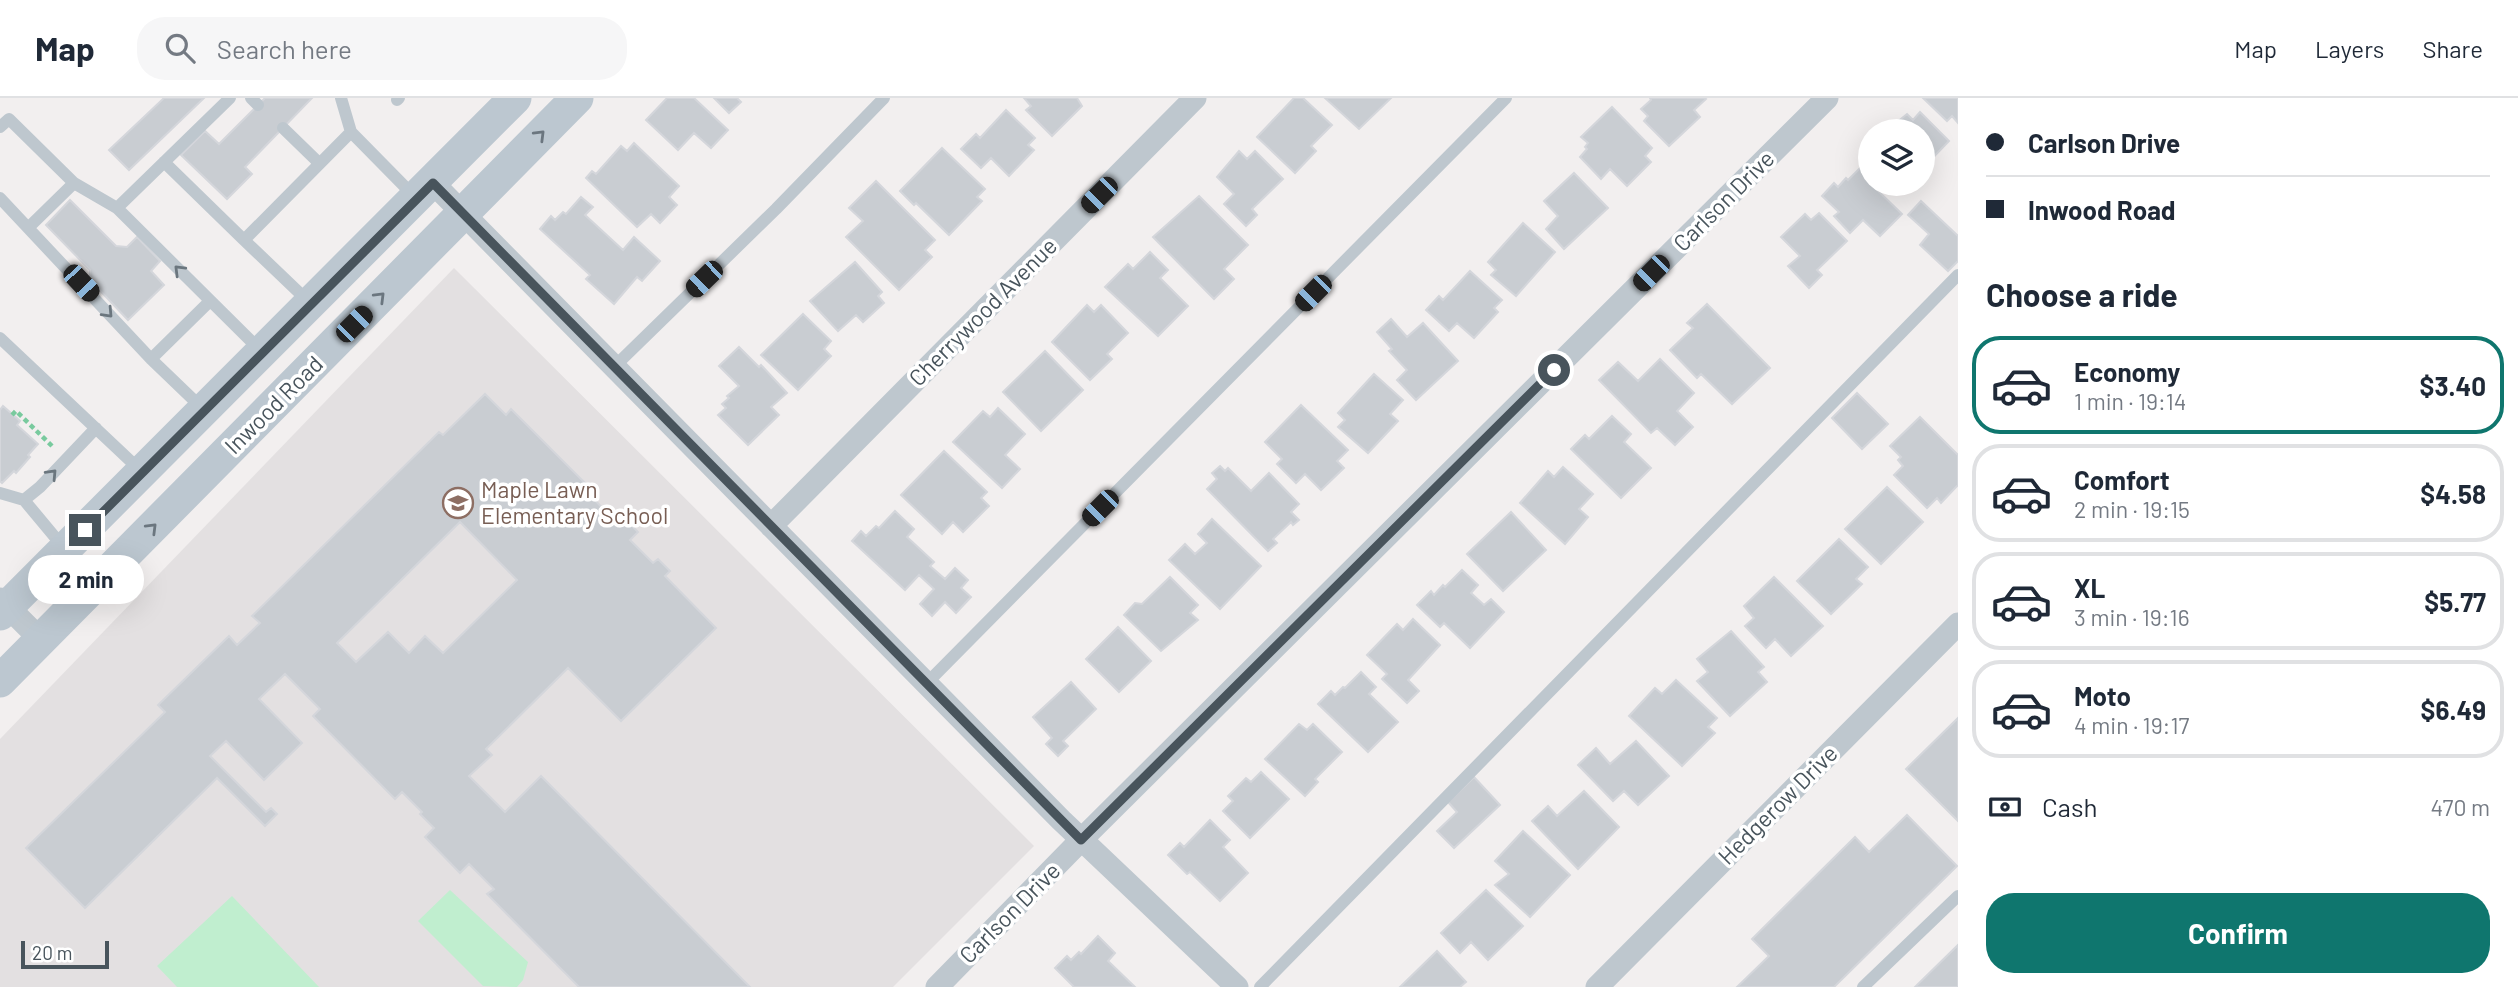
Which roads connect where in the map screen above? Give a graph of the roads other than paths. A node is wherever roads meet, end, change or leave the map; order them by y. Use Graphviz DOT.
graph roads {
  1 [pos="230,98"];
  2 [pos="341,98"];
  3 [pos="515,98"];
  4 [pos="577,98"];
  5 [pos="884,98"];
  6 [pos="1195,98"];
  7 [pos="1506,98"];
  8 [pos="1827,98"];
  9 [pos="0,127"];
  10 [pos="283,128"];
  11 [pos="351,132"];
  12 [pos="164,162"];
  13 [pos="319,163"];
  14 [pos="75,183"];
  15 [pos="425,191"];
  16 [pos="0,198"];
  17 [pos="117,208"];
  18 [pos="463,214"];
  19 [pos="29,227"];
  20 [pos="244,240"];
  21 [pos="1958,275"];
  22 [pos="210,301"];
  23 [pos="311,304"];
  24 [pos="0,338"];
  25 [pos="262,353"];
  26 [pos="151,359"];
  27 [pos="614,367"];
  28 [pos="205,410"];
  29 [pos="96,428"];
  30 [pos="143,472"];
  31 [pos="0,494"];
  32 [pos="24,500"];
  33 [pos="771,527"];
  34 [pos="65,549"];
  35 [pos="3,607"];
  36 [pos="1958,624"];
  37 [pos="41,640"];
  38 [pos="0,681"];
  39 [pos="926,684"];
  40 [pos="1081,840"];
  41 [pos="1958,896"];
  42 [pos="937,987"];
  43 [pos="1237,987"];
  44 [pos="1260,987"];
  45 [pos="1597,987"];
  46 [pos="1863,987"];
  1 -- 12 [label="lane"];
  2 -- 11 [label="lane"];
  3 -- 15 [label="main road, Inwood Road"];
  18 -- 4 [label="main road, Inwood Road, one-way"];
  5 -- 27 [label="lane"];
  6 -- 33 [label="street, Cherrywood Avenue"];
  7 -- 39 [label="lane"];
  8 -- 40 [label="street, Carlson Drive"];
  9 -- 14 [label="lane"];
  10 -- 13 [label="lane"];
  11 -- 13 [label="lane"];
  11 -- 15 [label="lane"];
  12 -- 17 [label="lane"];
  12 -- 20 [label="lane"];
  13 -- 20 [label="lane"];
  14 -- 17 [label="lane"];
  14 -- 19 [label="lane"];
  15 -- 18 [label="street"];
  15 -- 23 [label="main road, Inwood Road"];
  16 -- 19 [label="lane"];
  22 -- 17 [label="lane, one-way"];
  18 -- 27 [label="street"];
  37 -- 18 [label="main road, Inwood Road, one-way"];
  19 -- 26 [label="lane, one-way"];
  20 -- 23 [label="lane"];
  21 -- 44 [label="lane"];
  22 -- 25 [label="lane"];
  22 -- 26 [label="lane"];
  23 -- 25 [label="main road, Inwood Road"];
  24 -- 29 [label="lane"];
  25 -- 28 [label="main road, Inwood Road"];
  26 -- 28 [label="lane"];
  27 -- 33 [label="street"];
  28 -- 30 [label="main road, Inwood Road"];
  29 -- 30 [label="lane"];
  32 -- 29 [label="lane, one-way"];
  30 -- 34 [label="main road, Inwood Road"];
  31 -- 32 [label="lane"];
  32 -- 34 [label="lane"];
  33 -- 39 [label="street"];
  34 -- 35 [label="main road, Inwood Road"];
  35 -- 37 [label="street"];
  36 -- 45 [label="street, Hedgerow Drive"];
  37 -- 38 [label="main road, Inwood Road"];
  39 -- 40 [label="street"];
  40 -- 42 [label="street, Carlson Drive"];
  40 -- 43 [label="street"];
  41 -- 46 [label="lane"];
}
